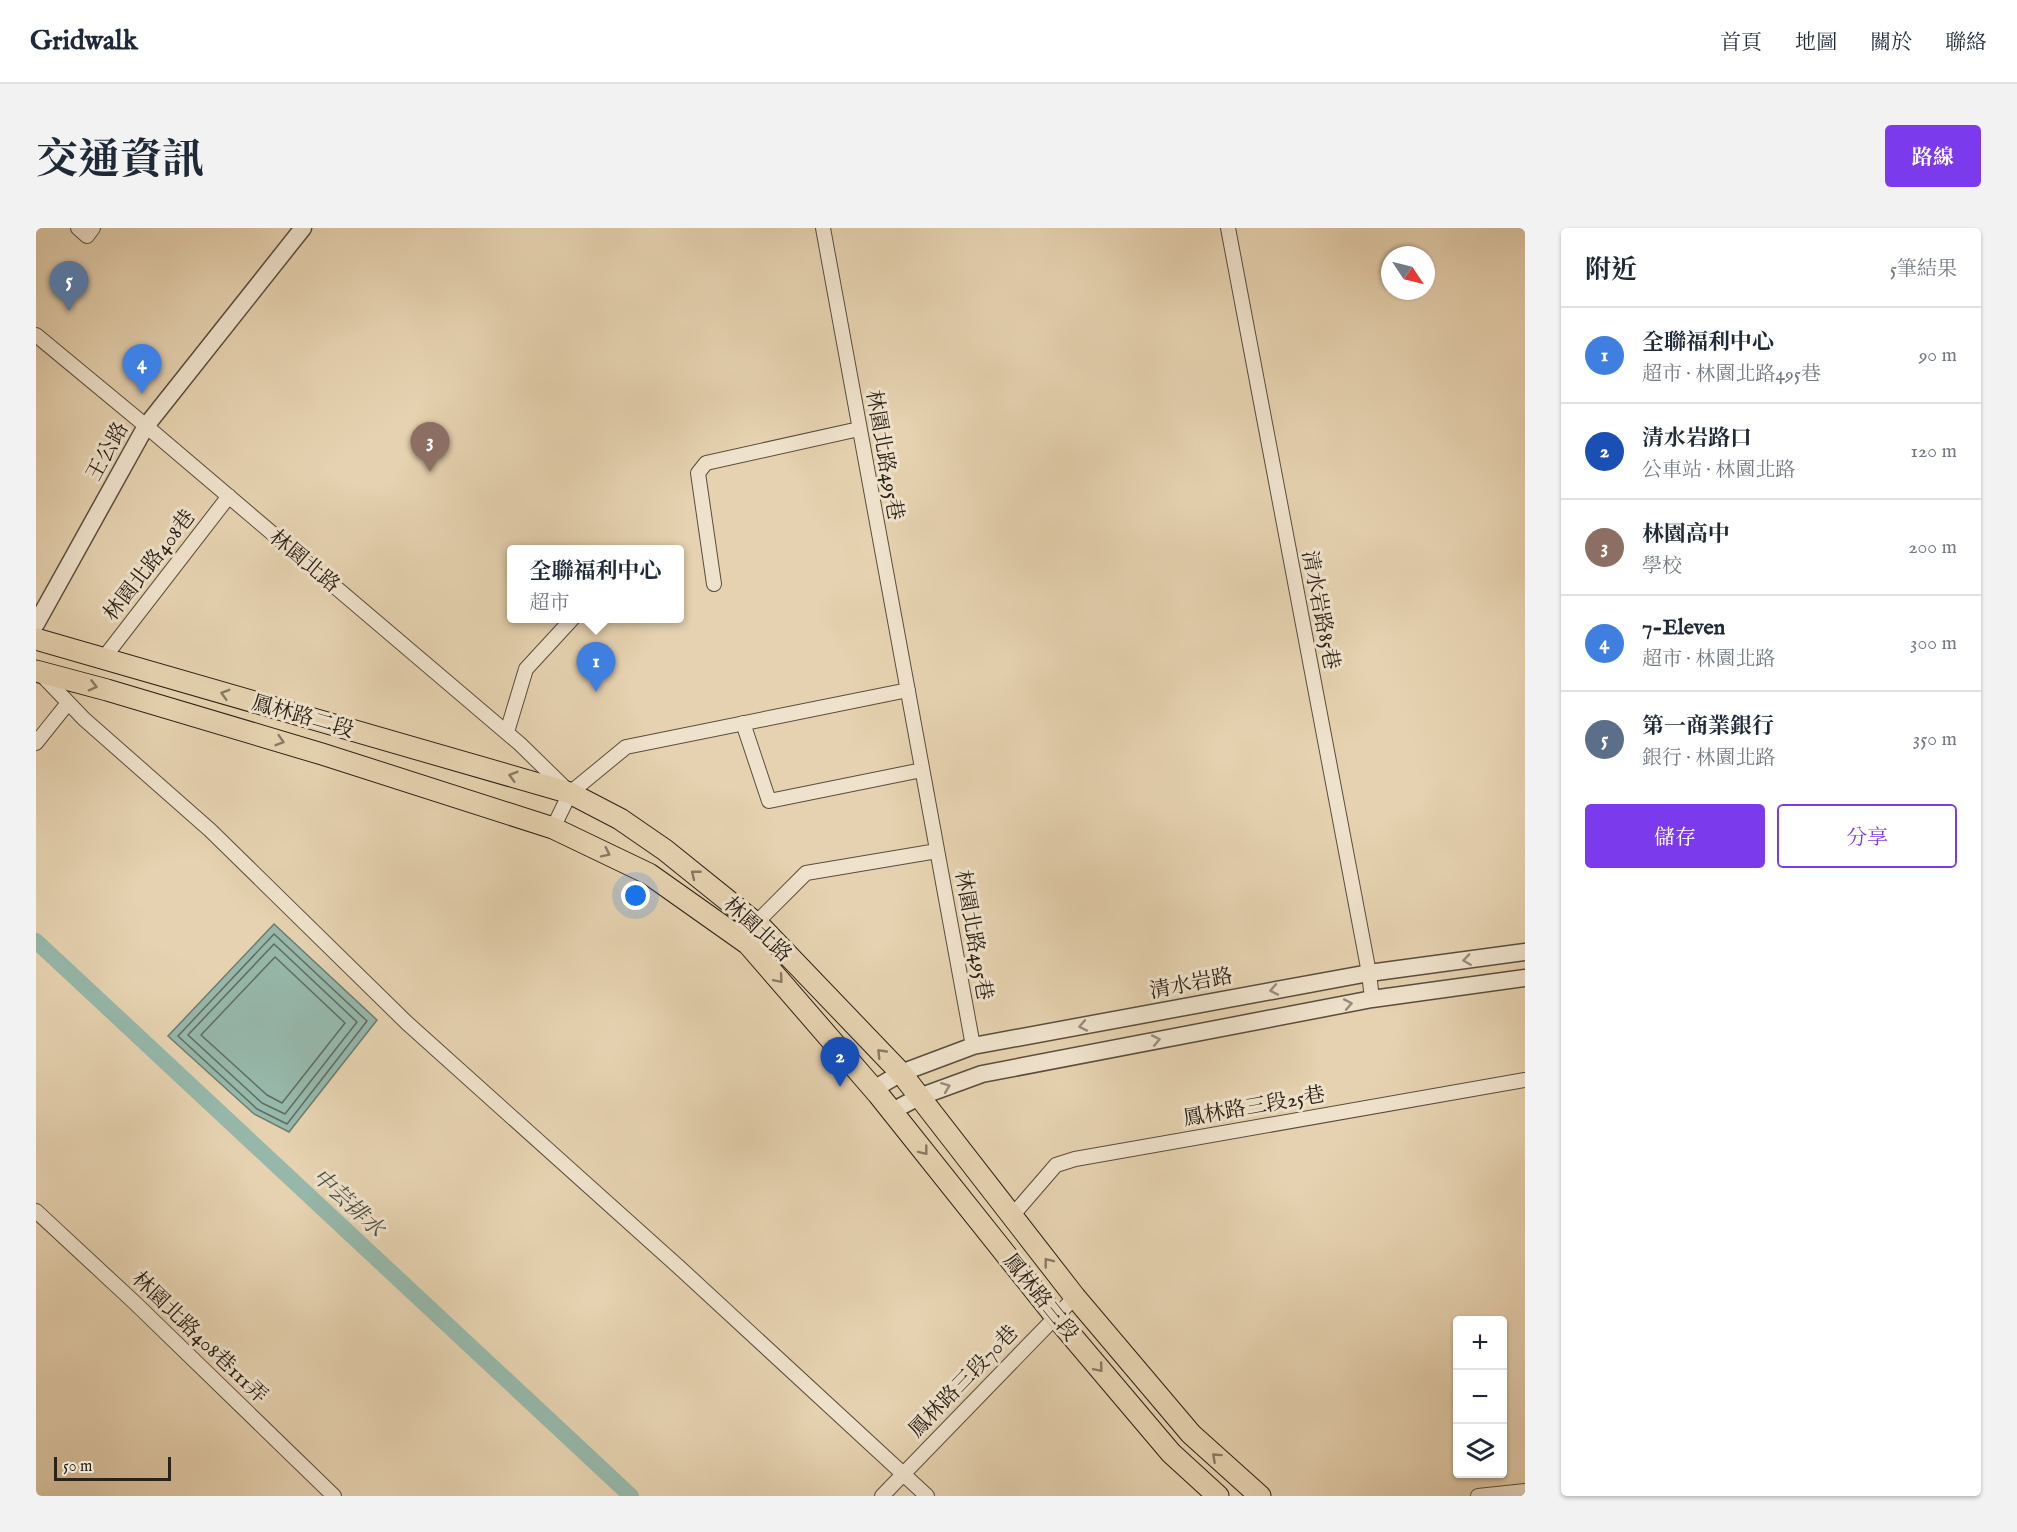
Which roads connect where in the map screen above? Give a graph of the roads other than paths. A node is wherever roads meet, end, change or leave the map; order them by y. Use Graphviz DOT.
graph roads {
  1 [pos="78,228"];
  2 [pos="93,228"];
  3 [pos="303,228"];
  4 [pos="823,228"];
  5 [pos="1228,228"];
  6 [pos="36,335"];
  7 [pos="146,426"];
  8 [pos="859,429"];
  9 [pos="229,496"];
  10 [pos="714,584"];
  11 [pos="568,623"];
  12 [pos="36,624"];
  13 [pos="36,639"];
  14 [pos="103,659"];
  15 [pos="37,672"];
  16 [pos="908,690"];
  17 [pos="68,703"];
  18 [pos="743,723"];
  19 [pos="507,732"];
  20 [pos="36,743"];
  21 [pos="922,770"];
  22 [pos="570,792"];
  23 [pos="553,828"];
  24 [pos="937,850"];
  25 [pos="756,923"];
  26 [pos="1525,952"];
  27 [pos="1369,973"];
  28 [pos="1525,978"];
  29 [pos="1372,999"];
  30 [pos="973,1046"];
  31 [pos="901,1073"];
  32 [pos="1525,1080"];
  33 [pos="874,1089"];
  34 [pos="919,1097"];
  35 [pos="892,1111"];
  36 [pos="36,1211"];
  37 [pos="1012,1216"];
  38 [pos="1075,1297"];
  39 [pos="1055,1316"];
  40 [pos="903,1474"];
  41 [pos="1525,1491"];
  42 [pos="334,1496"];
  43 [pos="882,1496"];
  44 [pos="927,1496"];
  45 [pos="1218,1496"];
  46 [pos="1260,1496"];
  47 [pos="1478,1496"];
  1 -- 2 [label="street"];
  3 -- 7 [label="street, 王公路"];
  4 -- 8 [label="street, 林園北路495巷"];
  5 -- 27 [label="street, 清水岩路85巷"];
  6 -- 7 [label="street, 林園北路"];
  7 -- 9 [label="street, 林園北路"];
  7 -- 12 [label="street, 王公路"];
  8 -- 10 [label="street"];
  8 -- 16 [label="street, 林園北路495巷"];
  9 -- 14 [label="street, 林園北路408巷"];
  9 -- 19 [label="street, 林園北路"];
  11 -- 19 [label="street"];
  13 -- 14 [label="main road, 鳳林路二段"];
  22 -- 14 [label="main road, 鳳林路二段, one-way"];
  15 -- 17 [label="street"];
  15 -- 23 [label="main road, 鳳林路二段, one-way"];
  16 -- 18 [label="street"];
  16 -- 21 [label="street, 林園北路495巷"];
  17 -- 20 [label="street"];
  17 -- 40 [label="street"];
  18 -- 21 [label="street"];
  18 -- 22 [label="street"];
  19 -- 22 [label="street, 林園北路"];
  21 -- 24 [label="street, 林園北路495巷"];
  22 -- 23 [label="street"];
  25 -- 22 [label="main road, 林園北路, one-way"];
  23 -- 33 [label="main road, 林園北路, one-way"];
  24 -- 25 [label="street"];
  24 -- 30 [label="street, 林園北路495巷"];
  31 -- 25 [label="main road, 林園北路, one-way"];
  26 -- 27 [label="street, 清水岩路, one-way"];
  27 -- 29 [label="street, 清水岩路85巷"];
  27 -- 30 [label="street, 清水岩路, one-way"];
  28 -- 29 [label="street"];
  34 -- 29 [label="street, one-way"];
  30 -- 31 [label="street, 清水岩路"];
  31 -- 33 [label="street, 清水岩路"];
  31 -- 34 [label="main road, 林園北路"];
  32 -- 37 [label="street, 鳳林路三段25巷"];
  33 -- 35 [label="main road, 鳳林路三段"];
  34 -- 35 [label="street"];
  34 -- 37 [label="main road, 鳳林路三段"];
  35 -- 39 [label="main road, 鳳林路三段, one-way"];
  36 -- 42 [label="street, 林園北路408巷111弄"];
  38 -- 37 [label="main road, 鳳林路三段, one-way"];
  38 -- 39 [label="street, 鳳林路三段70巷"];
  46 -- 38 [label="main road, 鳳林路三段, one-way"];
  39 -- 40 [label="street, 鳳林路三段70巷"];
  39 -- 45 [label="main road, 鳳林路三段, one-way"];
  40 -- 43 [label="street, 鳳林路三段70巷"];
  40 -- 44 [label="street"];
  41 -- 47 [label="street"];
}
